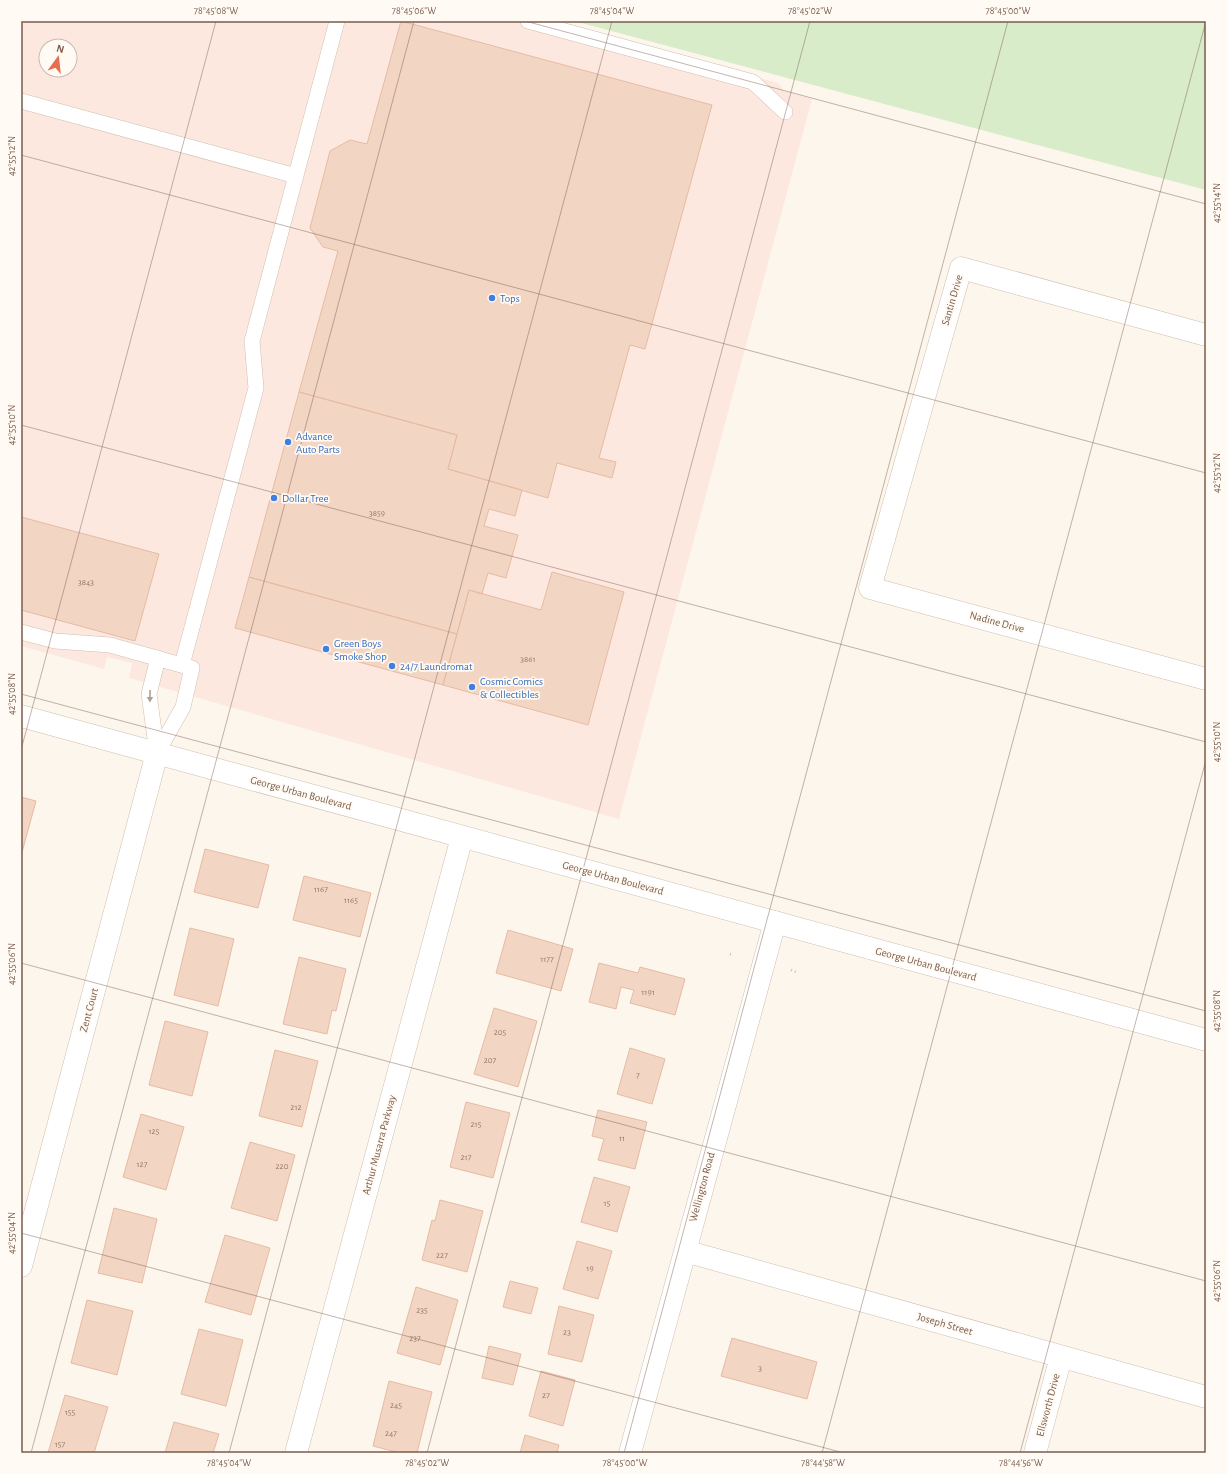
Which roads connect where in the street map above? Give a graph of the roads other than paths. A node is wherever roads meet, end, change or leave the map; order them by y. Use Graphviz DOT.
graph roads {
  1 [pos="337,21"];
  2 [pos="528,21"];
  3 [pos="21,101"];
  4 [pos="785,112"];
  5 [pos="296,176"];
  6 [pos="1206,335"];
  7 [pos="893,506"];
  8 [pos="21,632"];
  9 [pos="158,658"];
  10 [pos="187,666"];
  11 [pos="1206,679"];
  12 [pos="21,716"];
  13 [pos="157,753"];
  14 [pos="462,837"];
  15 [pos="775,922"];
  16 [pos="1206,1040"];
  17 [pos="684,1251"];
  18 [pos="21,1266"];
  19 [pos="1061,1357"];
  20 [pos="1206,1397"];
  21 [pos="296,1453"];
  22 [pos="630,1453"];
  23 [pos="1035,1453"];
  1 -- 5 [label="lane"];
  2 -- 4 [label="lane"];
  3 -- 5 [label="lane"];
  5 -- 10 [label="lane"];
  6 -- 7 [label="street, Santin Drive"];
  7 -- 11 [label="street, Nadine Drive"];
  8 -- 9 [label="lane"];
  9 -- 10 [label="lane"];
  9 -- 13 [label="lane, one-way"];
  10 -- 13 [label="lane"];
  12 -- 13 [label="street, George Urban Boulevard"];
  13 -- 14 [label="street, George Urban Boulevard"];
  13 -- 18 [label="street, Zent Court"];
  14 -- 15 [label="street, George Urban Boulevard"];
  14 -- 21 [label="street, Arthur Musarra Parkway"];
  15 -- 16 [label="street, George Urban Boulevard"];
  15 -- 17 [label="street, Wellington Road"];
  17 -- 19 [label="street, Joseph Street"];
  17 -- 22 [label="street, Wellington Road"];
  19 -- 20 [label="street, Joseph Street"];
  19 -- 23 [label="street, Ellsworth Drive"];
}
